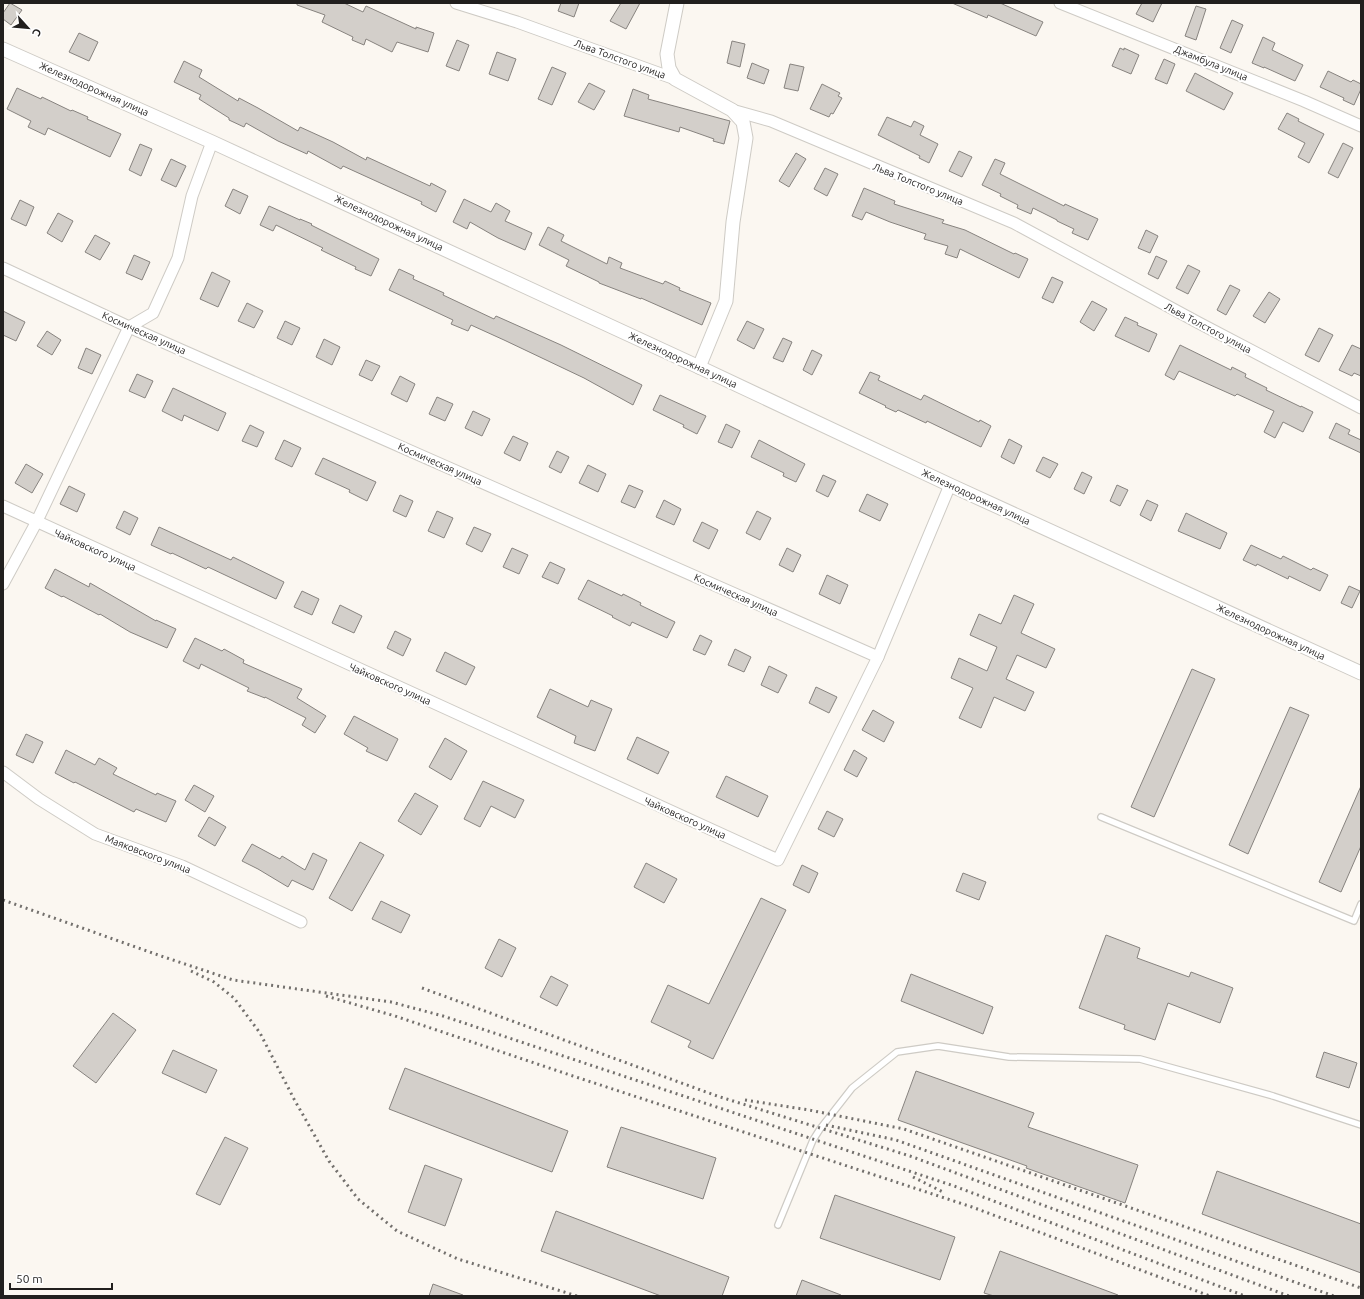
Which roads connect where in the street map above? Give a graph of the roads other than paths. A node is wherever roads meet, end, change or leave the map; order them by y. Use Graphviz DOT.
graph roads {
  1 [pos="456,3"];
  2 [pos="677,3"];
  3 [pos="1060,3"];
  4 [pos="3,49"];
  5 [pos="676,79"];
  6 [pos="732,110"];
  7 [pos="1361,126"];
  8 [pos="212,142"];
  9 [pos="3,268"];
  10 [pos="129,327"];
  11 [pos="699,367"];
  12 [pos="1361,408"];
  13 [pos="950,485"];
  14 [pos="3,506"];
  15 [pos="36,522"];
  16 [pos="3,584"];
  17 [pos="878,657"];
  18 [pos="1361,673"];
  19 [pos="3,772"];
  20 [pos="1101,817"];
  21 [pos="1361,904"];
  22 [pos="301,922"];
  23 [pos="1361,1125"];
  24 [pos="778,1225"];
  1 -- 5 [label="street, Льва Толстого улица"];
  2 -- 5 [label="street"];
  3 -- 7 [label="street, Джамбула улица"];
  4 -- 8 [label="street, Железнодорожная улица"];
  5 -- 6 [label="street, Льва Толстого улица"];
  6 -- 11 [label="street"];
  6 -- 12 [label="street, Льва Толстого улица"];
  8 -- 10 [label="street"];
  8 -- 11 [label="street, Железнодорожная улица"];
  9 -- 10 [label="street, Космическая улица"];
  10 -- 15 [label="street"];
  10 -- 17 [label="street, Космическая улица"];
  11 -- 13 [label="street, Железнодорожная улица"];
  13 -- 17 [label="street"];
  13 -- 18 [label="street, Железнодорожная улица"];
  14 -- 15 [label="street, Чайковского улица"];
  15 -- 16 [label="street"];
  15 -- 17 [label="street, Чайковского улица"];
  19 -- 22 [label="street, Маяковского улица"];
  20 -- 21 [label="lane"];
  23 -- 24 [label="lane"];
}
